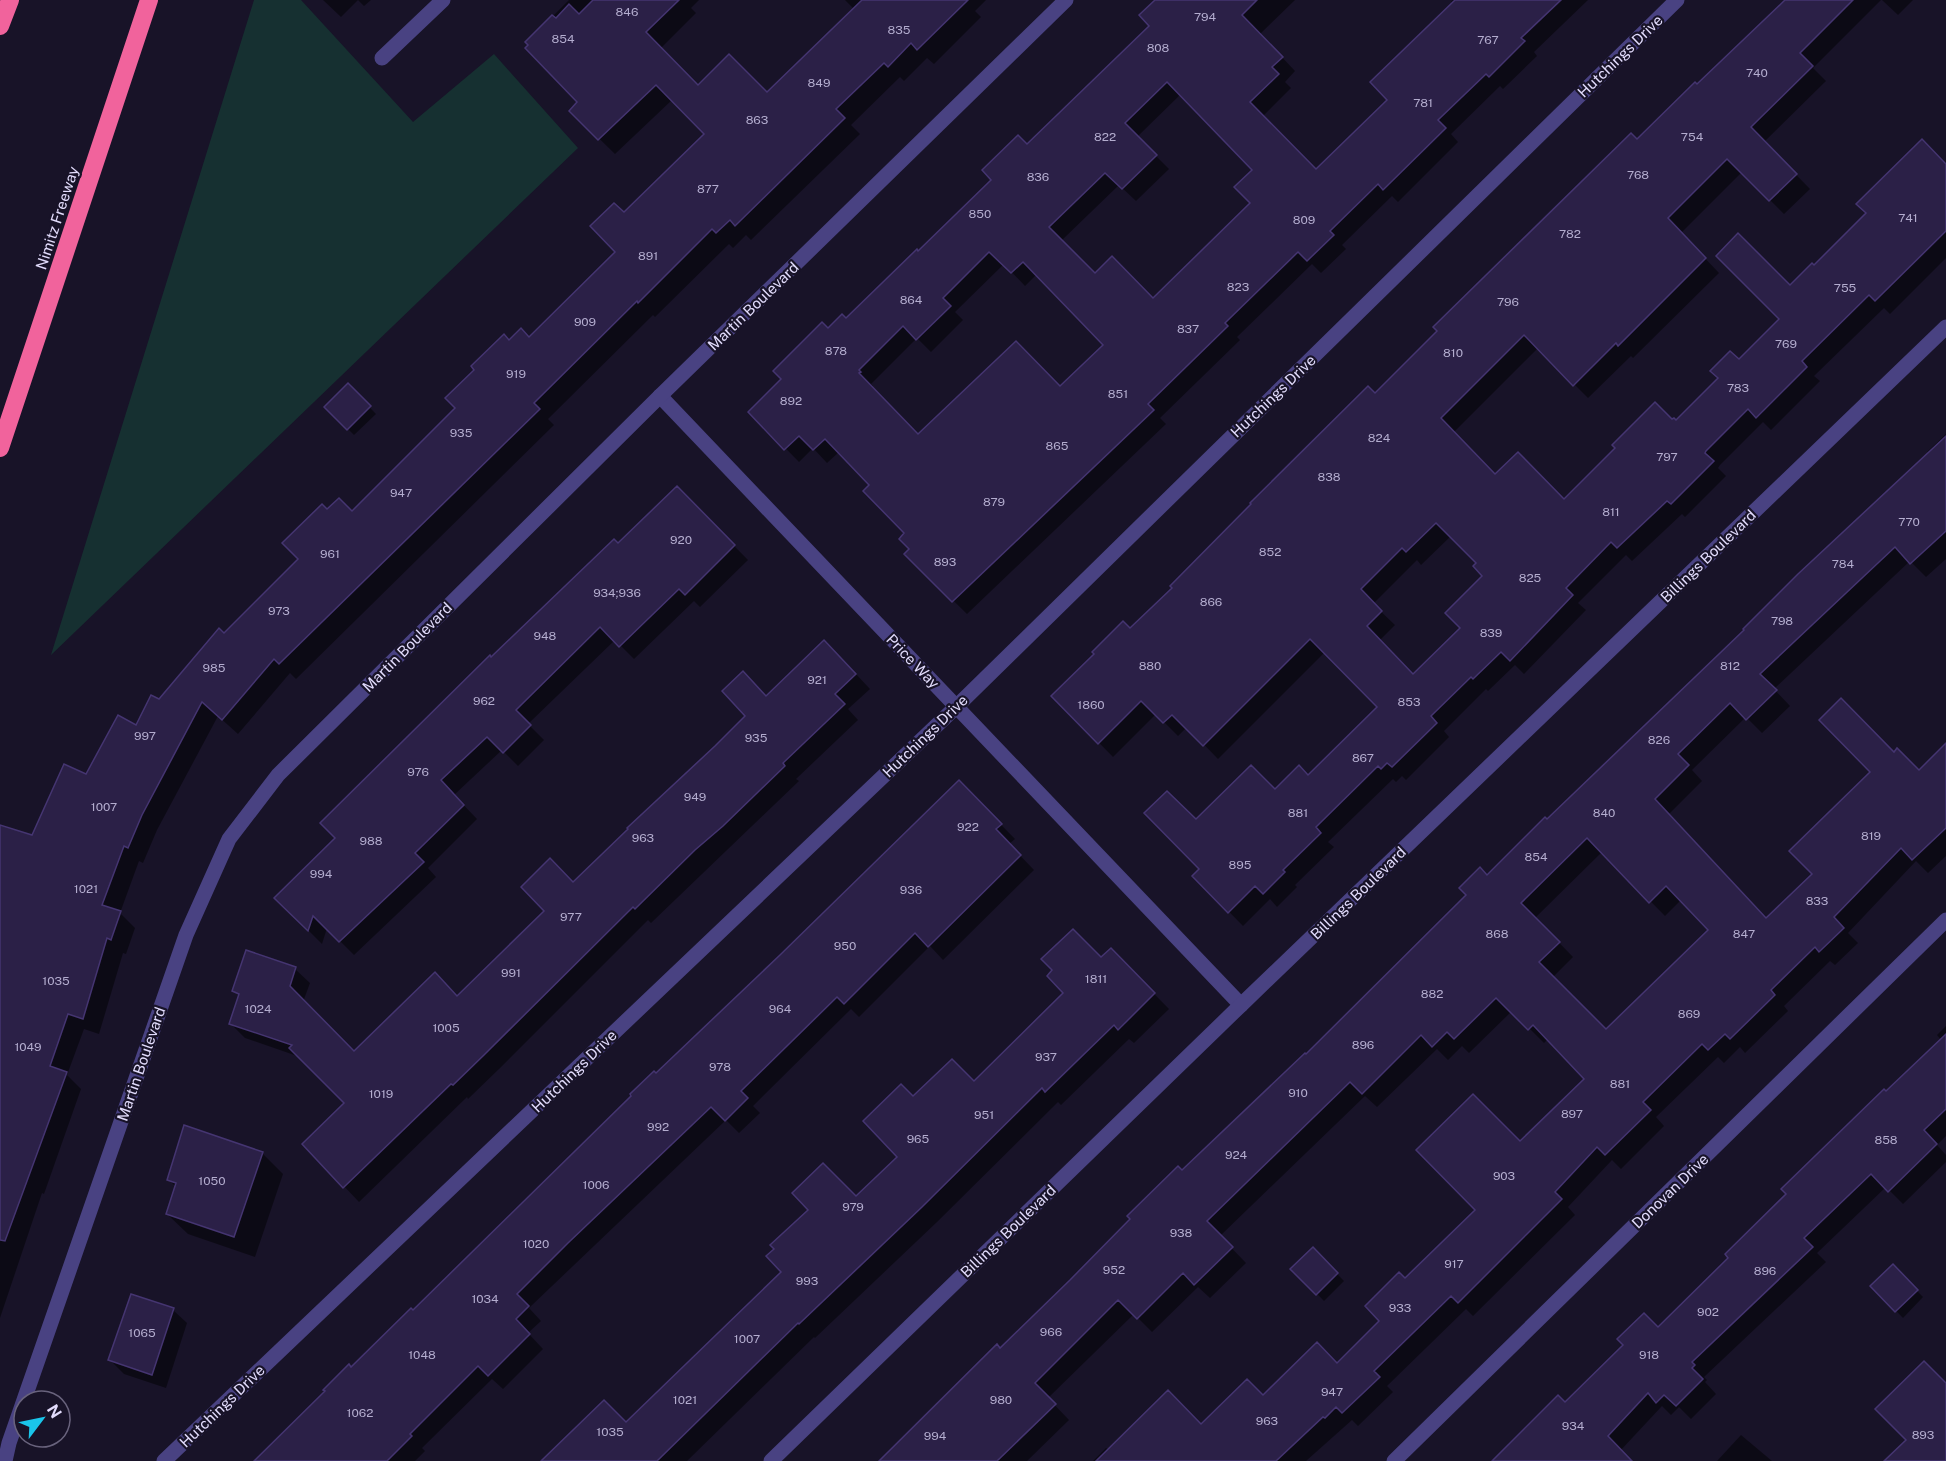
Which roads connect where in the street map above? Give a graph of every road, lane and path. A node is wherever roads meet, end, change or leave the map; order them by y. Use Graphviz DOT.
graph roads {
  1 [pos="10,0"];
  2 [pos="149,0"];
  3 [pos="443,0"];
  4 [pos="1066,0"];
  5 [pos="1677,0"];
  6 [pos="0,26"];
  7 [pos="382,58"];
  8 [pos="1946,327"];
  9 [pos="660,396"];
  10 [pos="0,448"];
  11 [pos="956,707"];
  12 [pos="1946,920"];
  13 [pos="1241,1005"];
  14 [pos="5,1461"];
  15 [pos="164,1461"];
  16 [pos="771,1461"];
  17 [pos="1394,1461"];
  1 -- 6 [label="highway"];
  2 -- 10 [label="highway, Nimitz Freeway"];
  3 -- 7 [label="street"];
  4 -- 9 [label="street, Martin Boulevard"];
  5 -- 11 [label="street, Hutchings Drive"];
  8 -- 13 [label="street, Billings Boulevard"];
  9 -- 11 [label="street, Price Way"];
  9 -- 14 [label="street, Martin Boulevard"];
  11 -- 13 [label="street, Price Way"];
  11 -- 15 [label="street, Hutchings Drive"];
  12 -- 17 [label="street, Donovan Drive"];
  13 -- 16 [label="street, Billings Boulevard"];
}
